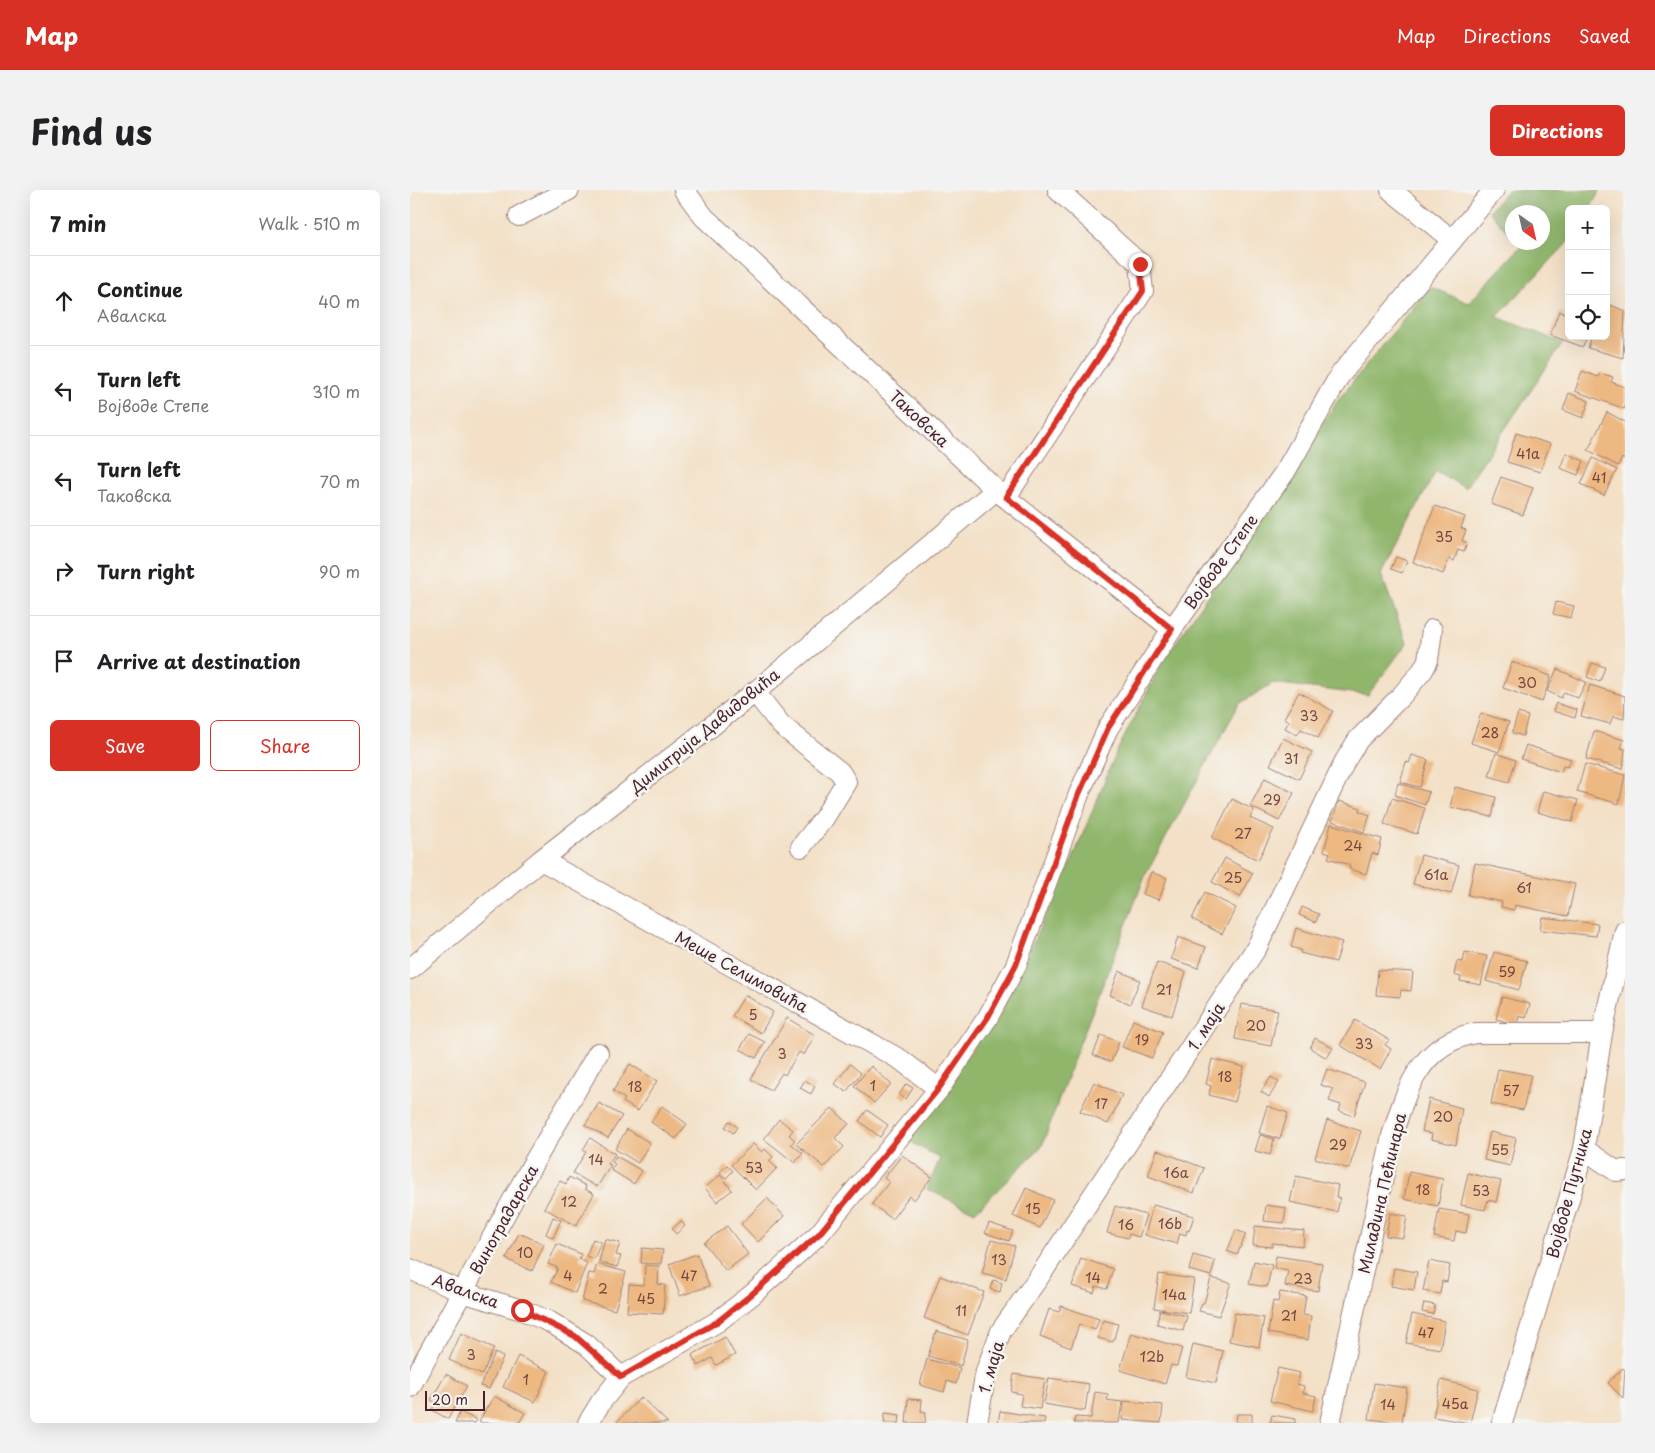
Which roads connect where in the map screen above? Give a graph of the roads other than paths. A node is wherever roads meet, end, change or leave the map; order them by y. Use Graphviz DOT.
graph roads {
  1 [pos="569,190"];
  2 [pos="684,190"];
  3 [pos="1058,190"];
  4 [pos="1391,190"];
  5 [pos="1494,190"];
  6 [pos="519,216"];
  7 [pos="1452,240"];
  8 [pos="1001,493"];
  9 [pos="1172,629"];
  10 [pos="1432,630"];
  11 [pos="755,692"];
  12 [pos="801,847"];
  13 [pos="541,860"];
  14 [pos="1625,930"];
  15 [pos="410,969"];
  16 [pos="1602,1033"];
  17 [pos="598,1053"];
  18 [pos="939,1088"];
  19 [pos="1584,1149"];
  20 [pos="1625,1170"];
  21 [pos="410,1268"];
  22 [pos="462,1292"];
  23 [pos="621,1377"];
  24 [pos="410,1387"];
  25 [pos="588,1423"];
  26 [pos="977,1423"];
  27 [pos="1330,1423"];
  28 [pos="1502,1423"];
  1 -- 6 [label="street"];
  2 -- 8 [label="street, Таковска"];
  3 -- 8 [label="street, Димитрија Давидовића"];
  4 -- 7 [label="street"];
  5 -- 7 [label="street, Војводе Степе"];
  7 -- 9 [label="street, Војводе Степе"];
  8 -- 9 [label="street, Таковска"];
  8 -- 11 [label="street, Димитрија Давидовића"];
  9 -- 18 [label="street, Војводе Степе"];
  10 -- 26 [label="street, 1. маја"];
  11 -- 12 [label="street"];
  11 -- 13 [label="street, Димитрија Давидовића"];
  13 -- 15 [label="street, Димитрија Давидовића"];
  13 -- 18 [label="street, Меше Селимовића"];
  14 -- 16 [label="street, Војводе Путника"];
  16 -- 19 [label="street, Војводе Путника"];
  16 -- 27 [label="street, Миладина Пећинара"];
  17 -- 22 [label="street, Виноградарска"];
  18 -- 23 [label="street, Војводе Степе"];
  19 -- 20 [label="street"];
  19 -- 28 [label="street, Војводе Путника"];
  21 -- 22 [label="street, Авалска"];
  22 -- 23 [label="street, Авалска"];
  22 -- 24 [label="street, Виноградарска"];
  23 -- 25 [label="street, Војводе Степе"];
}
